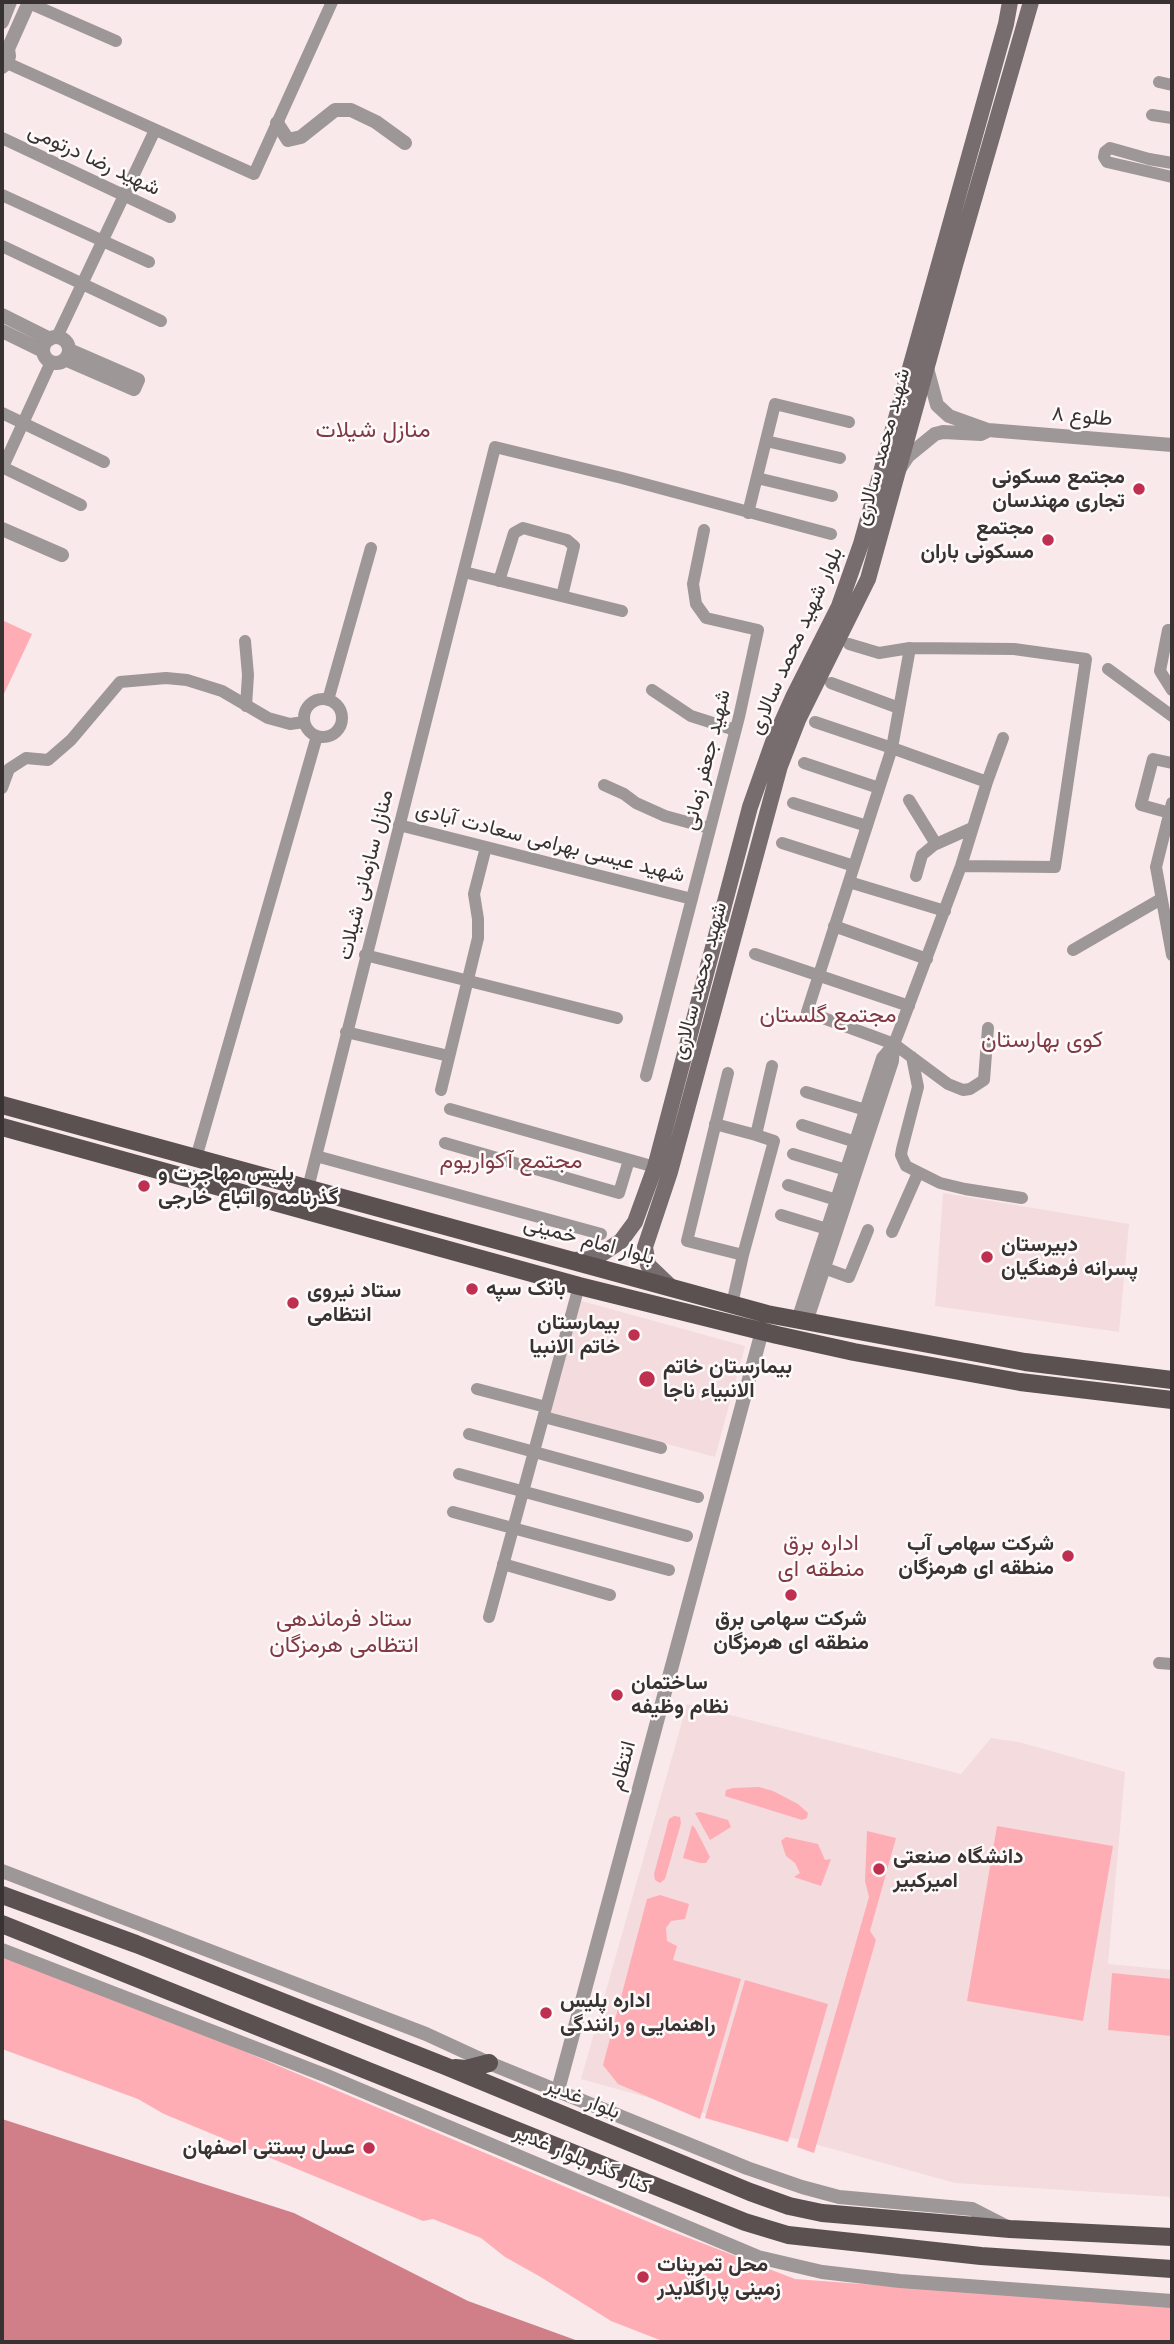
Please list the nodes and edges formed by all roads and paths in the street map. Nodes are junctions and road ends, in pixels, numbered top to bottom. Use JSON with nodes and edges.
{"nodes":[{"id":1,"x":10,"y":2,"type":"edge"},
{"id":2,"x":332,"y":2,"type":"edge"},
{"id":3,"x":1010,"y":2,"type":"edge"},
{"id":4,"x":1031,"y":2,"type":"edge"},
{"id":5,"x":29,"y":3,"type":"edge"},
{"id":6,"x":2,"y":22,"type":"edge"},
{"id":7,"x":116,"y":41,"type":"dead end"},
{"id":8,"x":4,"y":56,"type":"edge"},
{"id":9,"x":1152,"y":115,"type":"dead end"},
{"id":10,"x":1172,"y":118,"type":"edge"},
{"id":11,"x":277,"y":124,"type":"junction"},
{"id":12,"x":155,"y":130,"type":"junction"},
{"id":13,"x":2,"y":138,"type":"edge"},
{"id":14,"x":405,"y":143,"type":"dead end"},
{"id":15,"x":1172,"y":163,"type":"edge"},
{"id":16,"x":1172,"y":177,"type":"edge"},
{"id":17,"x":2,"y":195,"type":"edge"},
{"id":18,"x":123,"y":196,"type":"junction"},
{"id":19,"x":170,"y":217,"type":"dead end"},
{"id":20,"x":103,"y":240,"type":"junction"},
{"id":21,"x":2,"y":246,"type":"edge"},
{"id":22,"x":149,"y":262,"type":"dead end"},
{"id":23,"x":82,"y":285,"type":"junction"},
{"id":24,"x":2,"y":315,"type":"edge"},
{"id":25,"x":161,"y":321,"type":"dead end"},
{"id":26,"x":2,"y":331,"type":"edge"},
{"id":27,"x":56,"y":350,"type":"junction"},
{"id":28,"x":926,"y":366,"type":"junction"},
{"id":29,"x":2,"y":413,"type":"edge"},
{"id":30,"x":849,"y":422,"type":"dead end"},
{"id":31,"x":23,"y":424,"type":"junction"},
{"id":32,"x":988,"y":430,"type":"junction"},
{"id":33,"x":766,"y":441,"type":"junction"},
{"id":34,"x":1172,"y":445,"type":"edge"},
{"id":35,"x":840,"y":458,"type":"dead end"},
{"id":36,"x":104,"y":462,"type":"dead end"},
{"id":37,"x":2,"y":468,"type":"edge"},
{"id":38,"x":899,"y":470,"type":"junction"},
{"id":39,"x":757,"y":478,"type":"junction"},
{"id":40,"x":832,"y":496,"type":"dead end"},
{"id":41,"x":81,"y":505,"type":"dead end"},
{"id":42,"x":748,"y":513,"type":"junction"},
{"id":43,"x":2,"y":529,"type":"edge"},
{"id":44,"x":704,"y":530,"type":"dead end"},
{"id":45,"x":831,"y":534,"type":"dead end"},
{"id":46,"x":371,"y":548,"type":"dead end"},
{"id":47,"x":62,"y":555,"type":"dead end"},
{"id":48,"x":464,"y":572,"type":"junction"},
{"id":49,"x":499,"y":581,"type":"junction"},
{"id":50,"x":562,"y":596,"type":"junction"},
{"id":51,"x":622,"y":611,"type":"dead end"},
{"id":52,"x":1168,"y":630,"type":"dead end"},
{"id":53,"x":245,"y":642,"type":"dead end"},
{"id":54,"x":849,"y":644,"type":"dead end"},
{"id":55,"x":910,"y":648,"type":"junction"},
{"id":56,"x":1108,"y":669,"type":"dead end"},
{"id":57,"x":831,"y":683,"type":"dead end"},
{"id":58,"x":1172,"y":690,"type":"edge"},
{"id":59,"x":652,"y":691,"type":"dead end"},
{"id":60,"x":328,"y":700,"type":"junction"},
{"id":61,"x":246,"y":706,"type":"junction"},
{"id":62,"x":899,"y":708,"type":"junction"},
{"id":63,"x":1172,"y":716,"type":"edge"},
{"id":64,"x":304,"y":722,"type":"junction"},
{"id":65,"x":815,"y":722,"type":"dead end"},
{"id":66,"x":735,"y":730,"type":"junction"},
{"id":67,"x":317,"y":736,"type":"junction"},
{"id":68,"x":1003,"y":738,"type":"dead end"},
{"id":69,"x":892,"y":748,"type":"junction"},
{"id":70,"x":804,"y":763,"type":"dead end"},
{"id":71,"x":1172,"y":763,"type":"edge"},
{"id":72,"x":987,"y":782,"type":"junction"},
{"id":73,"x":604,"y":785,"type":"dead end"},
{"id":74,"x":2,"y":788,"type":"edge"},
{"id":75,"x":879,"y":788,"type":"junction"},
{"id":76,"x":909,"y":800,"type":"dead end"},
{"id":77,"x":793,"y":803,"type":"dead end"},
{"id":78,"x":1171,"y":808,"type":"edge"},
{"id":79,"x":398,"y":825,"type":"junction"},
{"id":80,"x":867,"y":825,"type":"junction"},
{"id":81,"x":709,"y":828,"type":"junction"},
{"id":82,"x":972,"y":828,"type":"junction"},
{"id":83,"x":782,"y":843,"type":"dead end"},
{"id":84,"x":936,"y":844,"type":"junction"},
{"id":85,"x":486,"y":847,"type":"junction"},
{"id":86,"x":854,"y":866,"type":"junction"},
{"id":87,"x":961,"y":866,"type":"junction"},
{"id":88,"x":916,"y":876,"type":"dead end"},
{"id":89,"x":849,"y":882,"type":"junction"},
{"id":90,"x":692,"y":899,"type":"junction"},
{"id":91,"x":1161,"y":899,"type":"junction"},
{"id":92,"x":944,"y":911,"type":"junction"},
{"id":93,"x":834,"y":926,"type":"junction"},
{"id":94,"x":1170,"y":929,"type":"edge"},
{"id":95,"x":1073,"y":950,"type":"dead end"},
{"id":96,"x":755,"y":954,"type":"dead end"},
{"id":97,"x":365,"y":955,"type":"junction"},
{"id":98,"x":1172,"y":956,"type":"edge"},
{"id":99,"x":927,"y":958,"type":"junction"},
{"id":100,"x":819,"y":974,"type":"junction"},
{"id":101,"x":468,"y":980,"type":"junction"},
{"id":102,"x":909,"y":1006,"type":"junction"},
{"id":103,"x":617,"y":1018,"type":"dead end"},
{"id":104,"x":988,"y":1028,"type":"dead end"},
{"id":105,"x":346,"y":1032,"type":"junction"},
{"id":106,"x":894,"y":1044,"type":"junction"},
{"id":107,"x":449,"y":1056,"type":"junction"},
{"id":108,"x":912,"y":1057,"type":"junction"},
{"id":109,"x":772,"y":1066,"type":"dead end"},
{"id":110,"x":728,"y":1073,"type":"dead end"},
{"id":111,"x":646,"y":1076,"type":"dead end"},
{"id":112,"x":441,"y":1090,"type":"dead end"},
{"id":113,"x":806,"y":1093,"type":"dead end"},
{"id":114,"x":2,"y":1105,"type":"edge"},
{"id":115,"x":450,"y":1109,"type":"dead end"},
{"id":116,"x":871,"y":1111,"type":"junction"},
{"id":117,"x":715,"y":1124,"type":"junction"},
{"id":118,"x":802,"y":1125,"type":"dead end"},
{"id":119,"x":2,"y":1128,"type":"edge"},
{"id":120,"x":757,"y":1135,"type":"junction"},
{"id":121,"x":445,"y":1143,"type":"dead end"},
{"id":122,"x":861,"y":1144,"type":"junction"},
{"id":123,"x":793,"y":1154,"type":"dead end"},
{"id":124,"x":316,"y":1156,"type":"junction"},
{"id":125,"x":195,"y":1158,"type":"junction"},
{"id":126,"x":629,"y":1160,"type":"junction"},
{"id":127,"x":662,"y":1170,"type":"junction"},
{"id":128,"x":851,"y":1171,"type":"junction"},
{"id":129,"x":918,"y":1173,"type":"junction"},
{"id":130,"x":788,"y":1185,"type":"dead end"},
{"id":131,"x":308,"y":1188,"type":"junction"},
{"id":132,"x":1022,"y":1198,"type":"dead end"},
{"id":133,"x":842,"y":1202,"type":"junction"},
{"id":134,"x":781,"y":1215,"type":"dead end"},
{"id":135,"x":827,"y":1229,"type":"junction"},
{"id":136,"x":868,"y":1230,"type":"dead end"},
{"id":137,"x":892,"y":1232,"type":"dead end"},
{"id":138,"x":601,"y":1234,"type":"dead end"},
{"id":139,"x":743,"y":1255,"type":"junction"},
{"id":140,"x":572,"y":1260,"type":"junction"},
{"id":141,"x":821,"y":1267,"type":"junction"},
{"id":142,"x":579,"y":1286,"type":"junction"},
{"id":143,"x":671,"y":1287,"type":"junction"},
{"id":144,"x":732,"y":1304,"type":"junction"},
{"id":145,"x":802,"y":1321,"type":"junction"},
{"id":146,"x":762,"y":1331,"type":"junction"},
{"id":147,"x":1172,"y":1380,"type":"edge"},
{"id":148,"x":477,"y":1389,"type":"dead end"},
{"id":149,"x":1172,"y":1400,"type":"edge"},
{"id":150,"x":545,"y":1412,"type":"junction"},
{"id":151,"x":469,"y":1434,"type":"dead end"},
{"id":152,"x":662,"y":1448,"type":"dead end"},
{"id":153,"x":534,"y":1453,"type":"junction"},
{"id":154,"x":460,"y":1474,"type":"dead end"},
{"id":155,"x":523,"y":1491,"type":"junction"},
{"id":156,"x":698,"y":1497,"type":"dead end"},
{"id":157,"x":453,"y":1512,"type":"dead end"},
{"id":158,"x":513,"y":1529,"type":"junction"},
{"id":159,"x":687,"y":1536,"type":"dead end"},
{"id":160,"x":503,"y":1564,"type":"junction"},
{"id":161,"x":669,"y":1570,"type":"dead end"},
{"id":162,"x":610,"y":1595,"type":"dead end"},
{"id":163,"x":489,"y":1617,"type":"dead end"},
{"id":164,"x":2,"y":1871,"type":"edge"},
{"id":165,"x":2,"y":1895,"type":"edge"},
{"id":166,"x":2,"y":1924,"type":"edge"},
{"id":167,"x":2,"y":1950,"type":"edge"},
{"id":168,"x":489,"y":2063,"type":"junction"},
{"id":169,"x":445,"y":2066,"type":"junction"},
{"id":170,"x":558,"y":2090,"type":"junction"},
{"id":171,"x":1010,"y":2229,"type":"junction"},
{"id":172,"x":1172,"y":2237,"type":"edge"},
{"id":173,"x":1172,"y":2269,"type":"edge"},
{"id":174,"x":1172,"y":2301,"type":"edge"}],
"edges":[{"from":1,"to":6,"type":"street"},
{"from":2,"to":11,"type":"street"},
{"from":3,"to":127,"type":"main road","name":"بلوار شهید محمد سالاری"},
{"from":4,"to":28,"type":"main road","name":"شهید محمد سالاری"},
{"from":5,"to":7,"type":"street"},
{"from":5,"to":8,"type":"street"},
{"from":8,"to":12,"type":"street"},
{"from":9,"to":10,"type":"street"},
{"from":11,"to":12,"type":"street"},
{"from":11,"to":14,"type":"street"},
{"from":12,"to":18,"type":"street"},
{"from":13,"to":18,"type":"street","name":"شهید رضا درتومی"},
{"from":15,"to":16,"type":"street"},
{"from":17,"to":20,"type":"street"},
{"from":18,"to":19,"type":"street","name":"شهید رضا درتومی"},
{"from":18,"to":20,"type":"street"},
{"from":20,"to":22,"type":"street"},
{"from":20,"to":23,"type":"street"},
{"from":21,"to":23,"type":"street"},
{"from":23,"to":25,"type":"street"},
{"from":23,"to":27,"type":"street"},
{"from":24,"to":27,"type":"street"},
{"from":26,"to":27,"type":"street"},
{"from":27,"to":31,"type":"street"},
{"from":28,"to":32,"type":"street","name":"طلوع ۸"},
{"from":28,"to":38,"type":"main road","name":"شهید محمد سالاری"},
{"from":29,"to":31,"type":"street"},
{"from":30,"to":33,"type":"street"},
{"from":31,"to":36,"type":"street"},
{"from":31,"to":37,"type":"street"},
{"from":32,"to":34,"type":"street","name":"طلوع ۸"},
{"from":32,"to":38,"type":"street","name":"طلوع ۸"},
{"from":33,"to":35,"type":"street"},
{"from":33,"to":39,"type":"street"},
{"from":37,"to":41,"type":"street"},
{"from":38,"to":127,"type":"main road","name":"شهید محمد سالاری"},
{"from":39,"to":40,"type":"street"},
{"from":39,"to":42,"type":"street"},
{"from":42,"to":45,"type":"street"},
{"from":42,"to":48,"type":"street","name":"منازل سازمانی شیلات"},
{"from":43,"to":47,"type":"street"},
{"from":44,"to":66,"type":"street","name":"شهید جعفر زمانی"},
{"from":46,"to":60,"type":"street"},
{"from":48,"to":49,"type":"street"},
{"from":48,"to":79,"type":"street","name":"منازل سازمانی شیلات"},
{"from":49,"to":50,"type":"street"},
{"from":49,"to":50,"type":"street"},
{"from":50,"to":51,"type":"street"},
{"from":52,"to":58,"type":"street"},
{"from":53,"to":61,"type":"street"},
{"from":54,"to":55,"type":"street"},
{"from":55,"to":62,"type":"street"},
{"from":55,"to":87,"type":"street"},
{"from":56,"to":63,"type":"street"},
{"from":57,"to":62,"type":"street"},
{"from":59,"to":66,"type":"street"},
{"from":60,"to":64,"type":"street"},
{"from":60,"to":67,"type":"street"},
{"from":61,"to":64,"type":"street"},
{"from":61,"to":74,"type":"street"},
{"from":62,"to":69,"type":"street"},
{"from":64,"to":67,"type":"street"},
{"from":65,"to":69,"type":"street"},
{"from":66,"to":81,"type":"street","name":"شهید جعفر زمانی"},
{"from":67,"to":125,"type":"street"},
{"from":68,"to":72,"type":"street"},
{"from":69,"to":72,"type":"street"},
{"from":69,"to":75,"type":"street"},
{"from":70,"to":75,"type":"street"},
{"from":71,"to":78,"type":"street"},
{"from":72,"to":82,"type":"street"},
{"from":73,"to":81,"type":"street"},
{"from":75,"to":80,"type":"street"},
{"from":76,"to":84,"type":"street"},
{"from":77,"to":80,"type":"street"},
{"from":78,"to":91,"type":"street"},
{"from":79,"to":85,"type":"street","name":"شهید عیسی بهرامی سعادت آبادی"},
{"from":79,"to":97,"type":"street","name":"منازل سازمانی شیلات"},
{"from":80,"to":86,"type":"street"},
{"from":81,"to":90,"type":"street","name":"شهید جعفر زمانی"},
{"from":82,"to":84,"type":"street"},
{"from":82,"to":87,"type":"street"},
{"from":83,"to":86,"type":"street"},
{"from":84,"to":88,"type":"street"},
{"from":85,"to":90,"type":"street","name":"شهید عیسی بهرامی سعادت آبادی"},
{"from":85,"to":101,"type":"street"},
{"from":86,"to":89,"type":"street"},
{"from":87,"to":92,"type":"street"},
{"from":89,"to":92,"type":"street"},
{"from":89,"to":93,"type":"street"},
{"from":90,"to":111,"type":"street","name":"شهید جعفر زمانی"},
{"from":91,"to":94,"type":"street"},
{"from":91,"to":95,"type":"street"},
{"from":92,"to":99,"type":"street"},
{"from":93,"to":99,"type":"street"},
{"from":93,"to":100,"type":"street"},
{"from":94,"to":98,"type":"street"},
{"from":96,"to":100,"type":"street"},
{"from":97,"to":101,"type":"street"},
{"from":97,"to":105,"type":"street","name":"منازل سازمانی شیلات"},
{"from":99,"to":102,"type":"street"},
{"from":100,"to":102,"type":"street"},
{"from":100,"to":106,"type":"street"},
{"from":101,"to":103,"type":"street"},
{"from":101,"to":107,"type":"street"},
{"from":102,"to":106,"type":"street"},
{"from":104,"to":108,"type":"street"},
{"from":105,"to":107,"type":"street"},
{"from":105,"to":124,"type":"street","name":"منازل سازمانی شیلات"},
{"from":106,"to":108,"type":"street"},
{"from":106,"to":116,"type":"street"},
{"from":107,"to":112,"type":"street"},
{"from":108,"to":129,"type":"street"},
{"from":109,"to":120,"type":"street"},
{"from":110,"to":117,"type":"street"},
{"from":113,"to":116,"type":"street"},
{"from":114,"to":125,"type":"main road","name":"بلوار امام خمینی"},
{"from":115,"to":126,"type":"street"},
{"from":116,"to":122,"type":"street"},
{"from":117,"to":120,"type":"street"},
{"from":117,"to":139,"type":"street"},
{"from":118,"to":122,"type":"street"},
{"from":119,"to":142,"type":"main road"},
{"from":120,"to":139,"type":"street"},
{"from":121,"to":126,"type":"street"},
{"from":122,"to":128,"type":"street"},
{"from":123,"to":128,"type":"street"},
{"from":124,"to":131,"type":"street","name":"منازل سازمانی شیلات"},
{"from":124,"to":138,"type":"street"},
{"from":125,"to":131,"type":"main road","name":"بلوار امام خمینی"},
{"from":126,"to":127,"type":"street"},
{"from":127,"to":140,"type":"main road","name":"بلوار شهید محمد سالاری"},
{"from":127,"to":143,"type":"main road","name":"شهید محمد سالاری"},
{"from":128,"to":133,"type":"street"},
{"from":129,"to":132,"type":"street"},
{"from":129,"to":137,"type":"street"},
{"from":130,"to":133,"type":"street"},
{"from":131,"to":140,"type":"main road","name":"بلوار امام خمینی"},
{"from":133,"to":135,"type":"street"},
{"from":133,"to":141,"type":"street"},
{"from":134,"to":135,"type":"street"},
{"from":135,"to":141,"type":"street"},
{"from":136,"to":141,"type":"street"},
{"from":139,"to":144,"type":"street"},
{"from":140,"to":143,"type":"main road","name":"بلوار امام خمینی"},
{"from":141,"to":145,"type":"street"},
{"from":142,"to":146,"type":"main road"},
{"from":142,"to":150,"type":"street"},
{"from":143,"to":144,"type":"main road","name":"بلوار امام خمینی"},
{"from":144,"to":145,"type":"main road","name":"بلوار امام خمینی"},
{"from":145,"to":147,"type":"main road","name":"بلوار امام خمینی"},
{"from":146,"to":149,"type":"main road"},
{"from":146,"to":170,"type":"street","name":"انتظام"},
{"from":148,"to":150,"type":"street"},
{"from":150,"to":152,"type":"street"},
{"from":150,"to":153,"type":"street"},
{"from":151,"to":153,"type":"street"},
{"from":153,"to":155,"type":"street"},
{"from":153,"to":156,"type":"street"},
{"from":154,"to":155,"type":"street"},
{"from":155,"to":158,"type":"street"},
{"from":155,"to":159,"type":"street"},
{"from":157,"to":158,"type":"street"},
{"from":158,"to":160,"type":"street"},
{"from":158,"to":161,"type":"street"},
{"from":160,"to":162,"type":"street"},
{"from":160,"to":163,"type":"street"},
{"from":164,"to":168,"type":"street"},
{"from":165,"to":169,"type":"main road","name":"بلوار غدیر"},
{"from":166,"to":173,"type":"main road"},
{"from":167,"to":174,"type":"street","name":"کنار گذر بلوار غدیر"},
{"from":168,"to":169,"type":"main road"},
{"from":168,"to":170,"type":"street"},
{"from":169,"to":171,"type":"main road","name":"بلوار غدیر"},
{"from":170,"to":171,"type":"street"},
{"from":171,"to":172,"type":"main road","name":"بلوار غدیر"}]}
